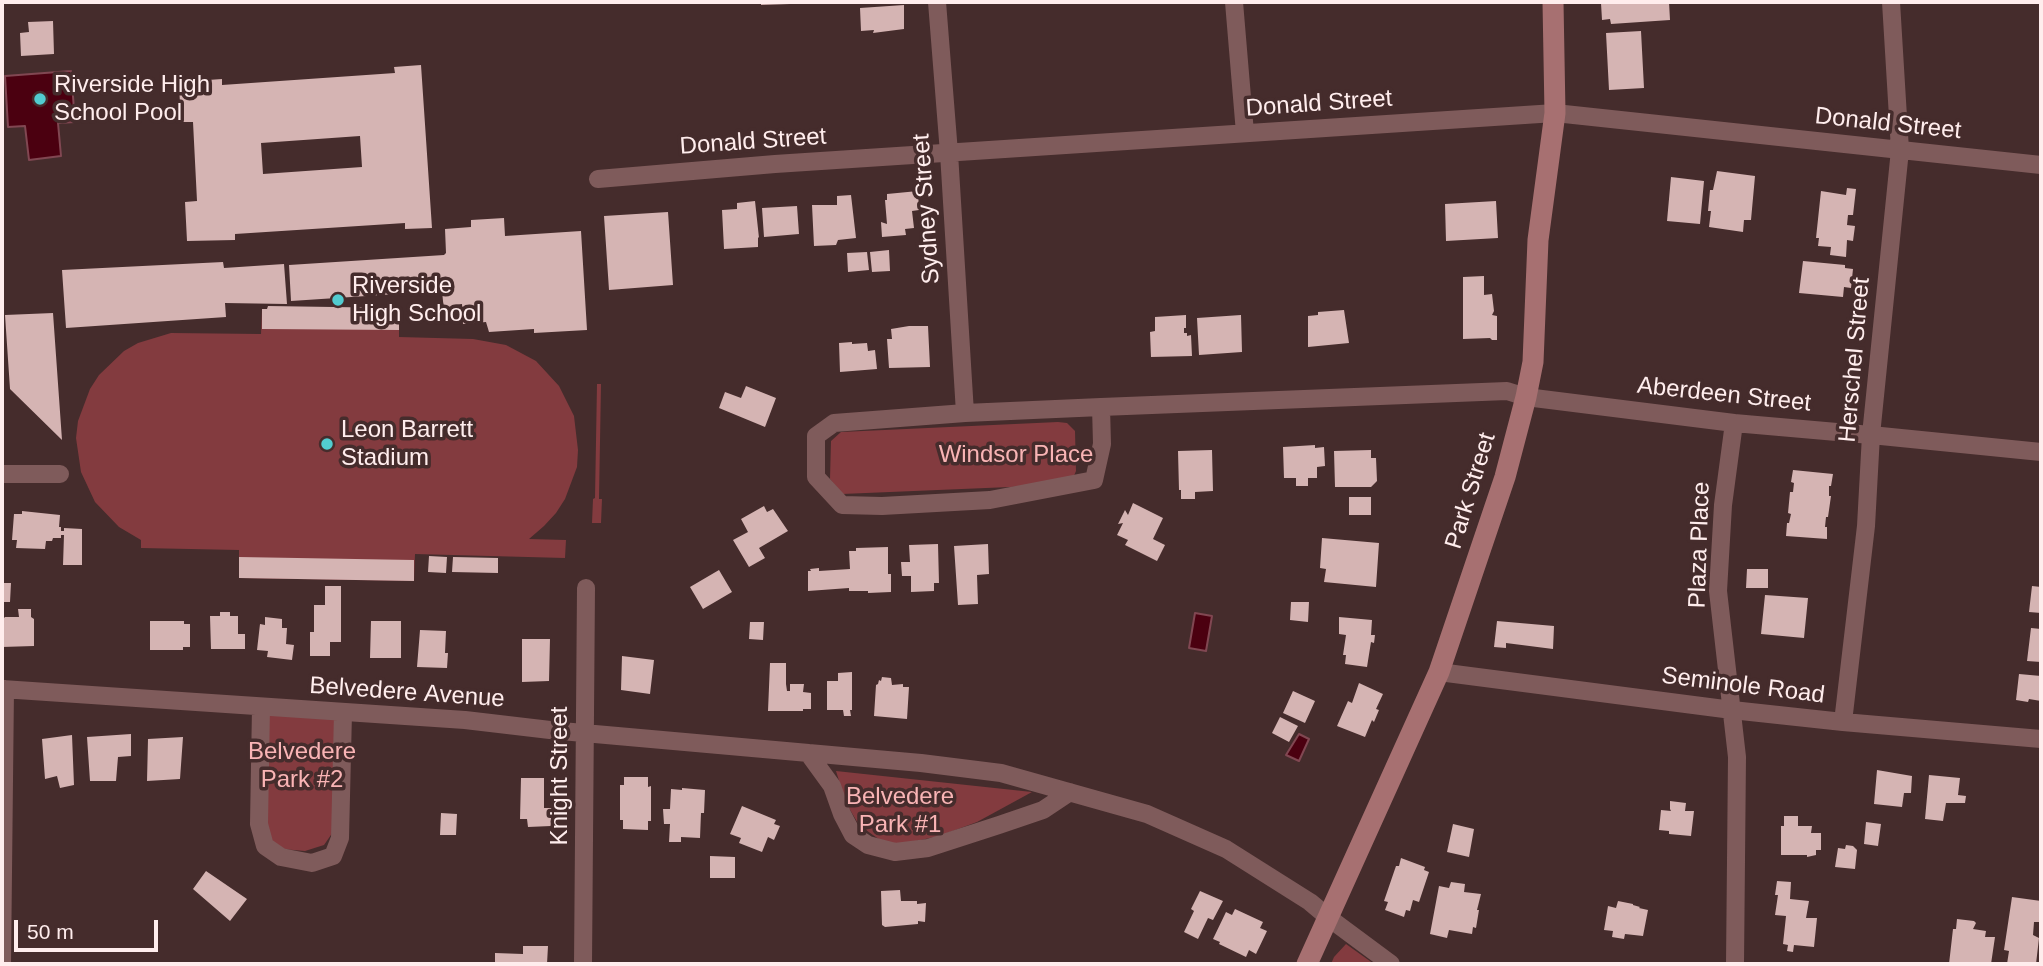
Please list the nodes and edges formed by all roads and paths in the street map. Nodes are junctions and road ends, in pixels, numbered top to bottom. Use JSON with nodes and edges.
{"nodes":[{"id":1,"x":937,"y":2,"type":"edge"},
{"id":2,"x":1234,"y":2,"type":"edge"},
{"id":3,"x":1553,"y":2,"type":"edge"},
{"id":4,"x":1891,"y":2,"type":"edge"},
{"id":5,"x":1555,"y":113,"type":"junction"},
{"id":6,"x":1245,"y":133,"type":"junction"},
{"id":7,"x":1900,"y":150,"type":"junction"},
{"id":8,"x":949,"y":153,"type":"junction"},
{"id":9,"x":2041,"y":165,"type":"edge"},
{"id":10,"x":598,"y":179,"type":"dead end"},
{"id":11,"x":1526,"y":397,"type":"junction"},
{"id":12,"x":1101,"y":407,"type":"junction"},
{"id":13,"x":965,"y":413,"type":"junction"},
{"id":14,"x":1734,"y":423,"type":"junction"},
{"id":15,"x":1871,"y":435,"type":"junction"},
{"id":16,"x":2041,"y":452,"type":"edge"},
{"id":17,"x":2,"y":474,"type":"edge"},
{"id":18,"x":60,"y":474,"type":"dead end"},
{"id":19,"x":586,"y":588,"type":"dead end"},
{"id":20,"x":1439,"y":672,"type":"junction"},
{"id":21,"x":3,"y":689,"type":"edge"},
{"id":22,"x":261,"y":707,"type":"junction"},
{"id":23,"x":1732,"y":710,"type":"junction"},
{"id":24,"x":343,"y":713,"type":"junction"},
{"id":25,"x":1843,"y":722,"type":"junction"},
{"id":26,"x":584,"y":733,"type":"junction"},
{"id":27,"x":2041,"y":739,"type":"edge"},
{"id":28,"x":808,"y":753,"type":"junction"},
{"id":29,"x":1070,"y":792,"type":"junction"},
{"id":30,"x":2,"y":902,"type":"edge"},
{"id":31,"x":1329,"y":918,"type":"junction"},
{"id":32,"x":2,"y":964,"type":"edge"},
{"id":33,"x":583,"y":964,"type":"edge"},
{"id":34,"x":1307,"y":964,"type":"edge"},
{"id":35,"x":1391,"y":964,"type":"edge"},
{"id":36,"x":1735,"y":964,"type":"edge"}],
"edges":[{"from":1,"to":8,"type":"street","name":"Sydney Street"},
{"from":2,"to":6,"type":"street"},
{"from":3,"to":5,"type":"street","name":"Park Street"},
{"from":4,"to":7,"type":"street","name":"Herschel Street"},
{"from":5,"to":6,"type":"street","name":"Donald Street"},
{"from":5,"to":7,"type":"street","name":"Donald Street"},
{"from":5,"to":11,"type":"street","name":"Park Street"},
{"from":6,"to":8,"type":"street","name":"Donald Street"},
{"from":7,"to":9,"type":"street","name":"Donald Street"},
{"from":7,"to":15,"type":"street","name":"Herschel Street"},
{"from":8,"to":10,"type":"street","name":"Donald Street"},
{"from":8,"to":13,"type":"street","name":"Sydney Street"},
{"from":11,"to":12,"type":"street"},
{"from":11,"to":14,"type":"street","name":"Aberdeen Street"},
{"from":11,"to":20,"type":"street","name":"Park Street"},
{"from":12,"to":13,"type":"street"},
{"from":12,"to":13,"type":"street"},
{"from":14,"to":15,"type":"street","name":"Aberdeen Street"},
{"from":14,"to":23,"type":"street","name":"Plaza Place"},
{"from":15,"to":16,"type":"street","name":"Aberdeen Street"},
{"from":15,"to":25,"type":"street","name":"Herschel Street"},
{"from":17,"to":18,"type":"street"},
{"from":19,"to":26,"type":"street","name":"Knight Street"},
{"from":20,"to":23,"type":"street","name":"Seminole Road"},
{"from":20,"to":31,"type":"street","name":"Park Street"},
{"from":21,"to":22,"type":"street","name":"Belvedere Avenue"},
{"from":21,"to":30,"type":"street"},
{"from":22,"to":24,"type":"street","name":"Belvedere Avenue"},
{"from":22,"to":24,"type":"street"},
{"from":23,"to":25,"type":"street","name":"Seminole Road"},
{"from":23,"to":36,"type":"street"},
{"from":24,"to":26,"type":"street","name":"Belvedere Avenue"},
{"from":25,"to":27,"type":"street","name":"Seminole Road"},
{"from":26,"to":28,"type":"street","name":"Belvedere Avenue"},
{"from":26,"to":33,"type":"street","name":"Knight Street"},
{"from":28,"to":29,"type":"street","name":"Belvedere Avenue"},
{"from":28,"to":29,"type":"street"},
{"from":29,"to":31,"type":"street","name":"Belvedere Avenue"},
{"from":30,"to":32,"type":"street"},
{"from":31,"to":34,"type":"street","name":"Park Street"},
{"from":31,"to":35,"type":"street","name":"Belvedere Avenue"}]}
